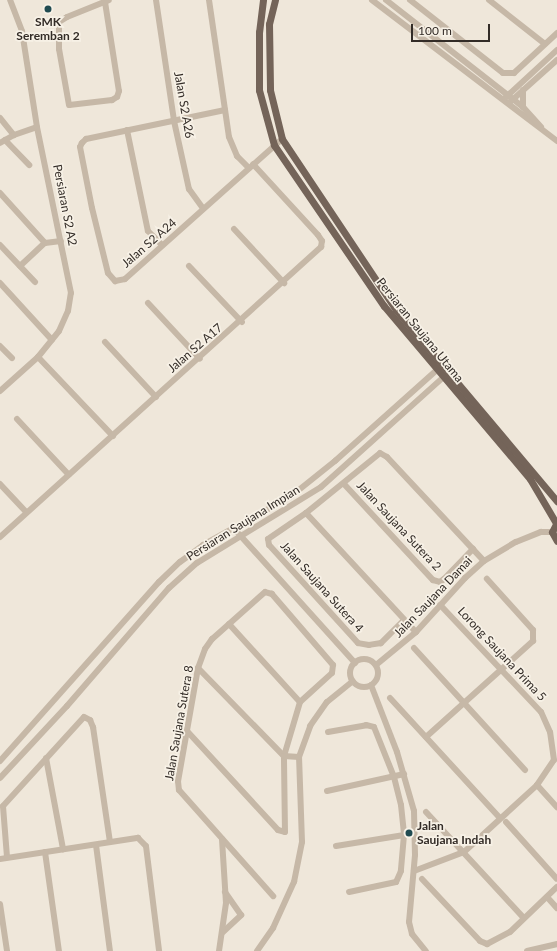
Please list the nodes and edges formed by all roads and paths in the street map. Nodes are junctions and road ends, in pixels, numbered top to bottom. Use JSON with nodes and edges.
{"nodes":[{"id":1,"x":10,"y":0,"type":"edge"},
{"id":2,"x":156,"y":0,"type":"edge"},
{"id":3,"x":209,"y":0,"type":"edge"},
{"id":4,"x":263,"y":0,"type":"edge"},
{"id":5,"x":275,"y":0,"type":"edge"},
{"id":6,"x":372,"y":0,"type":"edge"},
{"id":7,"x":386,"y":0,"type":"edge"},
{"id":8,"x":410,"y":0,"type":"edge"},
{"id":9,"x":489,"y":0,"type":"edge"},
{"id":10,"x":107,"y":1,"type":"edge"},
{"id":11,"x":557,"y":33,"type":"edge"},
{"id":12,"x":545,"y":44,"type":"junction"},
{"id":13,"x":557,"y":50,"type":"edge"},
{"id":14,"x":557,"y":60,"type":"edge"},
{"id":15,"x":524,"y":90,"type":"junction"},
{"id":16,"x":510,"y":97,"type":"junction"},
{"id":17,"x":504,"y":102,"type":"junction"},
{"id":18,"x":523,"y":107,"type":"junction"},
{"id":19,"x":225,"y":110,"type":"junction"},
{"id":20,"x":0,"y":118,"type":"edge"},
{"id":21,"x":174,"y":120,"type":"junction"},
{"id":22,"x":38,"y":127,"type":"junction"},
{"id":23,"x":128,"y":130,"type":"junction"},
{"id":24,"x":546,"y":132,"type":"junction"},
{"id":25,"x":14,"y":134,"type":"junction"},
{"id":26,"x":282,"y":138,"type":"junction"},
{"id":27,"x":2,"y":141,"type":"edge"},
{"id":28,"x":557,"y":141,"type":"edge"},
{"id":29,"x":274,"y":145,"type":"junction"},
{"id":30,"x":29,"y":165,"type":"dead end"},
{"id":31,"x":251,"y":166,"type":"junction"},
{"id":32,"x":0,"y":193,"type":"edge"},
{"id":33,"x":204,"y":208,"type":"junction"},
{"id":34,"x":234,"y":229,"type":"dead end"},
{"id":35,"x":61,"y":241,"type":"junction"},
{"id":36,"x":45,"y":243,"type":"junction"},
{"id":37,"x":0,"y":245,"type":"edge"},
{"id":38,"x":162,"y":245,"type":"junction"},
{"id":39,"x":20,"y":266,"type":"junction"},
{"id":40,"x":189,"y":266,"type":"dead end"},
{"id":41,"x":35,"y":282,"type":"dead end"},
{"id":42,"x":0,"y":283,"type":"edge"},
{"id":43,"x":284,"y":283,"type":"junction"},
{"id":44,"x":148,"y":303,"type":"dead end"},
{"id":45,"x":242,"y":322,"type":"junction"},
{"id":46,"x":52,"y":340,"type":"junction"},
{"id":47,"x":105,"y":342,"type":"dead end"},
{"id":48,"x":0,"y":346,"type":"edge"},
{"id":49,"x":38,"y":357,"type":"junction"},
{"id":50,"x":12,"y":358,"type":"dead end"},
{"id":51,"x":200,"y":359,"type":"junction"},
{"id":52,"x":439,"y":368,"type":"junction"},
{"id":53,"x":445,"y":375,"type":"junction"},
{"id":54,"x":0,"y":391,"type":"edge"},
{"id":55,"x":156,"y":397,"type":"junction"},
{"id":56,"x":17,"y":419,"type":"dead end"},
{"id":57,"x":113,"y":436,"type":"junction"},
{"id":58,"x":69,"y":475,"type":"junction"},
{"id":59,"x":0,"y":484,"type":"edge"},
{"id":60,"x":344,"y":484,"type":"junction"},
{"id":61,"x":557,"y":501,"type":"edge"},
{"id":62,"x":26,"y":512,"type":"junction"},
{"id":63,"x":306,"y":513,"type":"junction"},
{"id":64,"x":557,"y":522,"type":"edge"},
{"id":65,"x":235,"y":528,"type":"junction"},
{"id":66,"x":552,"y":532,"type":"junction"},
{"id":67,"x":240,"y":535,"type":"junction"},
{"id":68,"x":0,"y":537,"type":"edge"},
{"id":69,"x":557,"y":541,"type":"edge"},
{"id":70,"x":473,"y":549,"type":"junction"},
{"id":71,"x":484,"y":561,"type":"junction"},
{"id":72,"x":487,"y":579,"type":"dead end"},
{"id":73,"x":440,"y":605,"type":"junction"},
{"id":74,"x":404,"y":620,"type":"junction"},
{"id":75,"x":229,"y":624,"type":"junction"},
{"id":76,"x":416,"y":632,"type":"junction"},
{"id":77,"x":414,"y":648,"type":"dead end"},
{"id":78,"x":355,"y":663,"type":"junction"},
{"id":79,"x":376,"y":665,"type":"junction"},
{"id":80,"x":198,"y":668,"type":"junction"},
{"id":81,"x":501,"y":670,"type":"junction"},
{"id":82,"x":353,"y":681,"type":"junction"},
{"id":83,"x":371,"y":685,"type":"junction"},
{"id":84,"x":390,"y":698,"type":"dead end"},
{"id":85,"x":300,"y":702,"type":"junction"},
{"id":86,"x":463,"y":704,"type":"junction"},
{"id":87,"x":187,"y":731,"type":"junction"},
{"id":88,"x":328,"y":732,"type":"dead end"},
{"id":89,"x":426,"y":737,"type":"junction"},
{"id":90,"x":284,"y":756,"type":"junction"},
{"id":91,"x":299,"y":757,"type":"junction"},
{"id":92,"x":46,"y":758,"type":"junction"},
{"id":93,"x":0,"y":761,"type":"edge"},
{"id":94,"x":525,"y":770,"type":"dead end"},
{"id":95,"x":404,"y":774,"type":"junction"},
{"id":96,"x":394,"y":777,"type":"junction"},
{"id":97,"x":0,"y":778,"type":"edge"},
{"id":98,"x":537,"y":785,"type":"junction"},
{"id":99,"x":327,"y":790,"type":"dead end"},
{"id":100,"x":557,"y":807,"type":"edge"},
{"id":101,"x":426,"y":812,"type":"dead end"},
{"id":102,"x":500,"y":818,"type":"junction"},
{"id":103,"x":506,"y":822,"type":"dead end"},
{"id":104,"x":404,"y":835,"type":"junction"},
{"id":105,"x":222,"y":839,"type":"junction"},
{"id":106,"x":110,"y":842,"type":"junction"},
{"id":107,"x":96,"y":844,"type":"junction"},
{"id":108,"x":336,"y":846,"type":"dead end"},
{"id":109,"x":63,"y":849,"type":"junction"},
{"id":110,"x":45,"y":852,"type":"junction"},
{"id":111,"x":464,"y":852,"type":"junction"},
{"id":112,"x":0,"y":858,"type":"edge"},
{"id":113,"x":7,"y":858,"type":"junction"},
{"id":114,"x":414,"y":871,"type":"junction"},
{"id":115,"x":422,"y":879,"type":"dead end"},
{"id":116,"x":557,"y":879,"type":"edge"},
{"id":117,"x":557,"y":886,"type":"edge"},
{"id":118,"x":225,"y":892,"type":"junction"},
{"id":119,"x":349,"y":892,"type":"dead end"},
{"id":120,"x":274,"y":896,"type":"dead end"},
{"id":121,"x":547,"y":897,"type":"junction"},
{"id":122,"x":0,"y":904,"type":"edge"},
{"id":123,"x":557,"y":908,"type":"edge"},
{"id":124,"x":523,"y":917,"type":"junction"},
{"id":125,"x":223,"y":932,"type":"junction"},
{"id":126,"x":557,"y":944,"type":"edge"},
{"id":127,"x":7,"y":951,"type":"edge"},
{"id":128,"x":60,"y":951,"type":"edge"},
{"id":129,"x":110,"y":951,"type":"edge"},
{"id":130,"x":159,"y":951,"type":"edge"},
{"id":131,"x":219,"y":951,"type":"edge"},
{"id":132,"x":257,"y":951,"type":"edge"},
{"id":133,"x":426,"y":951,"type":"edge"},
{"id":134,"x":527,"y":951,"type":"edge"}],
"edges":[{"from":1,"to":22,"type":"street","name":"Persiaran S2 A2"},
{"from":2,"to":21,"type":"street","name":"Jalan S2 A26"},
{"from":3,"to":19,"type":"street"},
{"from":4,"to":29,"type":"main road","name":"Persiaran Saujana Utama"},
{"from":5,"to":26,"type":"main road","name":"Persiaran Saujana Utama"},
{"from":6,"to":17,"type":"street"},
{"from":7,"to":16,"type":"street"},
{"from":8,"to":12,"type":"street"},
{"from":9,"to":12,"type":"street"},
{"from":10,"to":10,"type":"street"},
{"from":11,"to":12,"type":"street"},
{"from":13,"to":16,"type":"street"},
{"from":14,"to":15,"type":"street"},
{"from":15,"to":16,"type":"street"},
{"from":15,"to":18,"type":"street"},
{"from":16,"to":17,"type":"street"},
{"from":16,"to":18,"type":"street"},
{"from":17,"to":24,"type":"street"},
{"from":18,"to":24,"type":"street"},
{"from":19,"to":21,"type":"street"},
{"from":19,"to":31,"type":"street"},
{"from":20,"to":25,"type":"street"},
{"from":21,"to":23,"type":"street"},
{"from":21,"to":33,"type":"street","name":"Jalan S2 A26"},
{"from":22,"to":25,"type":"street"},
{"from":22,"to":35,"type":"street","name":"Persiaran S2 A2"},
{"from":23,"to":38,"type":"street"},
{"from":23,"to":38,"type":"street","name":"Jalan S2 A24"},
{"from":24,"to":28,"type":"street"},
{"from":25,"to":27,"type":"street"},
{"from":26,"to":29,"type":"street","name":"Jalan S2 A24"},
{"from":26,"to":52,"type":"main road","name":"Persiaran Saujana Utama"},
{"from":27,"to":30,"type":"street"},
{"from":29,"to":31,"type":"street","name":"Jalan S2 A24"},
{"from":29,"to":52,"type":"main road","name":"Persiaran Saujana Utama"},
{"from":31,"to":33,"type":"street","name":"Jalan S2 A24"},
{"from":31,"to":43,"type":"street","name":"Jalan S2 A17"},
{"from":32,"to":36,"type":"street"},
{"from":33,"to":38,"type":"street","name":"Jalan S2 A24"},
{"from":34,"to":43,"type":"street"},
{"from":35,"to":36,"type":"street"},
{"from":35,"to":46,"type":"street","name":"Persiaran S2 A2"},
{"from":36,"to":39,"type":"street"},
{"from":37,"to":39,"type":"street"},
{"from":39,"to":41,"type":"street"},
{"from":40,"to":45,"type":"street"},
{"from":42,"to":46,"type":"street"},
{"from":43,"to":45,"type":"street","name":"Jalan S2 A17"},
{"from":44,"to":51,"type":"street"},
{"from":45,"to":51,"type":"street","name":"Jalan S2 A17"},
{"from":46,"to":49,"type":"street","name":"Persiaran S2 A2"},
{"from":47,"to":55,"type":"street"},
{"from":48,"to":50,"type":"street"},
{"from":49,"to":54,"type":"street","name":"Persiaran S2 A2"},
{"from":49,"to":57,"type":"street"},
{"from":51,"to":55,"type":"street","name":"Jalan S2 A17"},
{"from":52,"to":53,"type":"main road","name":"Persiaran Saujana Utama"},
{"from":52,"to":65,"type":"street","name":"Persiaran Saujana Impian"},
{"from":53,"to":61,"type":"main road","name":"Persiaran Saujana Utama"},
{"from":53,"to":64,"type":"main road","name":"Persiaran Saujana Utama"},
{"from":53,"to":67,"type":"street","name":"Persiaran Saujana Impian"},
{"from":55,"to":57,"type":"street","name":"Jalan S2 A17"},
{"from":56,"to":58,"type":"street"},
{"from":57,"to":58,"type":"street","name":"Jalan S2 A17"},
{"from":58,"to":62,"type":"street","name":"Jalan S2 A17"},
{"from":59,"to":62,"type":"street"},
{"from":60,"to":63,"type":"street"},
{"from":60,"to":70,"type":"street"},
{"from":60,"to":70,"type":"street","name":"Jalan Saujana Sutera 2"},
{"from":62,"to":68,"type":"street","name":"Jalan S2 A17"},
{"from":63,"to":74,"type":"street"},
{"from":63,"to":74,"type":"street","name":"Jalan Saujana Sutera 4"},
{"from":64,"to":66,"type":"main road"},
{"from":65,"to":67,"type":"street"},
{"from":65,"to":93,"type":"street","name":"Persiaran Saujana Impian"},
{"from":66,"to":69,"type":"main road"},
{"from":66,"to":71,"type":"street","name":"Jalan Saujana Damai"},
{"from":67,"to":78,"type":"street"},
{"from":67,"to":97,"type":"street","name":"Persiaran Saujana Impian"},
{"from":70,"to":71,"type":"street"},
{"from":71,"to":73,"type":"street","name":"Jalan Saujana Damai"},
{"from":72,"to":81,"type":"street"},
{"from":73,"to":76,"type":"street","name":"Jalan Saujana Damai"},
{"from":73,"to":81,"type":"street","name":"Lorong Saujana Prima 5"},
{"from":74,"to":76,"type":"street"},
{"from":75,"to":80,"type":"street","name":"Jalan Saujana Sutera 8"},
{"from":75,"to":85,"type":"street"},
{"from":75,"to":85,"type":"street","name":"Jalan Saujana Sutera 8"},
{"from":76,"to":79,"type":"street","name":"Jalan Saujana Damai"},
{"from":77,"to":86,"type":"street"},
{"from":78,"to":79,"type":"street"},
{"from":78,"to":82,"type":"street"},
{"from":79,"to":83,"type":"street"},
{"from":80,"to":87,"type":"street","name":"Jalan Saujana Sutera 8"},
{"from":80,"to":90,"type":"street"},
{"from":81,"to":86,"type":"street"},
{"from":81,"to":98,"type":"street","name":"Lorong Saujana Prima 5"},
{"from":82,"to":83,"type":"street"},
{"from":82,"to":91,"type":"street"},
{"from":83,"to":95,"type":"street"},
{"from":84,"to":89,"type":"street"},
{"from":85,"to":90,"type":"street"},
{"from":86,"to":89,"type":"street"},
{"from":86,"to":94,"type":"street"},
{"from":87,"to":90,"type":"street"},
{"from":87,"to":105,"type":"street","name":"Jalan Saujana Sutera 8"},
{"from":88,"to":96,"type":"street"},
{"from":89,"to":102,"type":"street"},
{"from":90,"to":91,"type":"street"},
{"from":91,"to":132,"type":"street"},
{"from":92,"to":106,"type":"street"},
{"from":92,"to":109,"type":"street"},
{"from":92,"to":113,"type":"street"},
{"from":95,"to":96,"type":"street"},
{"from":95,"to":114,"type":"street"},
{"from":96,"to":99,"type":"street"},
{"from":96,"to":104,"type":"street"},
{"from":98,"to":100,"type":"street"},
{"from":98,"to":102,"type":"street","name":"Lorong Saujana Prima 5"},
{"from":101,"to":111,"type":"street"},
{"from":102,"to":111,"type":"street","name":"Lorong Saujana Prima 5"},
{"from":103,"to":116,"type":"street"},
{"from":104,"to":108,"type":"street"},
{"from":104,"to":119,"type":"street"},
{"from":105,"to":118,"type":"street"},
{"from":105,"to":120,"type":"street","name":"Jalan Saujana Sutera 8"},
{"from":106,"to":107,"type":"street"},
{"from":106,"to":130,"type":"street"},
{"from":107,"to":109,"type":"street"},
{"from":107,"to":129,"type":"street"},
{"from":109,"to":110,"type":"street"},
{"from":110,"to":113,"type":"street"},
{"from":110,"to":128,"type":"street"},
{"from":111,"to":114,"type":"street"},
{"from":111,"to":124,"type":"street"},
{"from":112,"to":113,"type":"street"},
{"from":114,"to":133,"type":"street"},
{"from":115,"to":124,"type":"street"},
{"from":117,"to":121,"type":"street"},
{"from":118,"to":125,"type":"street"},
{"from":118,"to":125,"type":"street"},
{"from":121,"to":123,"type":"street"},
{"from":121,"to":124,"type":"street"},
{"from":122,"to":127,"type":"street"},
{"from":125,"to":131,"type":"street"},
{"from":126,"to":134,"type":"street"}]}
